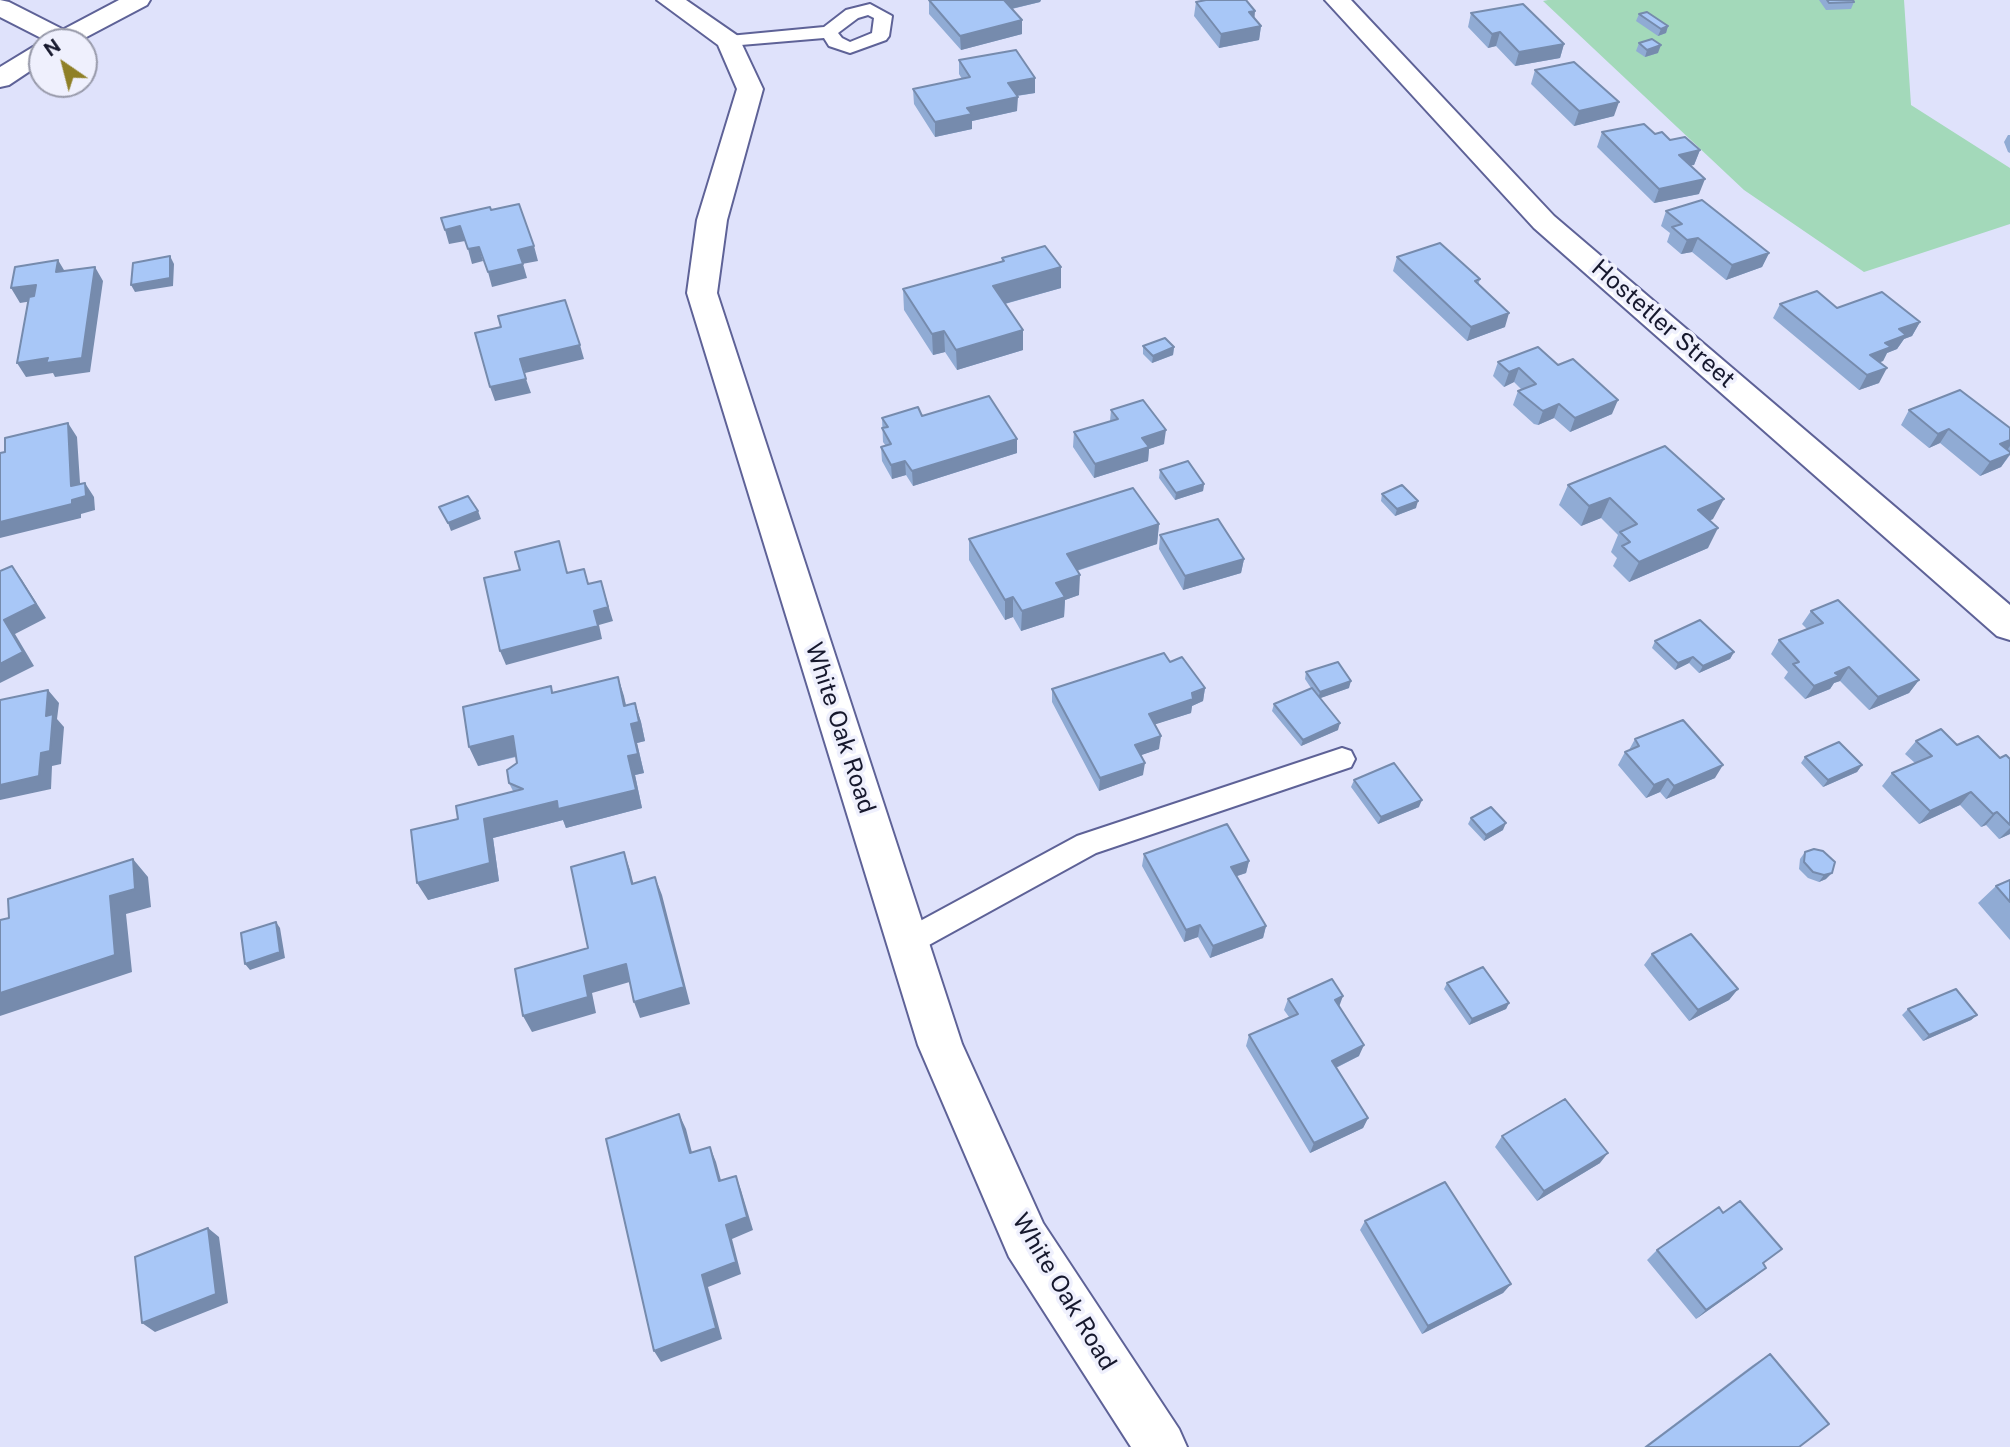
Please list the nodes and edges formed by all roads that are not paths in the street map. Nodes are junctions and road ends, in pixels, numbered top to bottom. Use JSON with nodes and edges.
{"nodes":[{"id":1,"x":138,"y":0,"type":"edge"},
{"id":2,"x":669,"y":0,"type":"edge"},
{"id":3,"x":1337,"y":0,"type":"edge"},
{"id":4,"x":0,"y":7,"type":"edge"},
{"id":5,"x":30,"y":28,"type":"edge"},
{"id":6,"x":86,"y":28,"type":"edge"},
{"id":7,"x":829,"y":32,"type":"dead end"},
{"id":8,"x":729,"y":41,"type":"junction"},
{"id":9,"x":28,"y":61,"type":"edge"},
{"id":10,"x":0,"y":79,"type":"edge"},
{"id":11,"x":2010,"y":626,"type":"edge"},
{"id":12,"x":1342,"y":759,"type":"dead end"},
{"id":13,"x":908,"y":943,"type":"junction"},
{"id":14,"x":1161,"y":1447,"type":"edge"}],
"edges":[{"from":1,"to":6,"type":"street"},
{"from":2,"to":8,"type":"street"},
{"from":3,"to":11,"type":"street","name":"Hostetler Street"},
{"from":4,"to":5,"type":"street"},
{"from":7,"to":8,"type":"lane"},
{"from":8,"to":13,"type":"street","name":"White Oak Road"},
{"from":9,"to":10,"type":"street"},
{"from":12,"to":13,"type":"lane"},
{"from":13,"to":14,"type":"street","name":"White Oak Road"}]}
